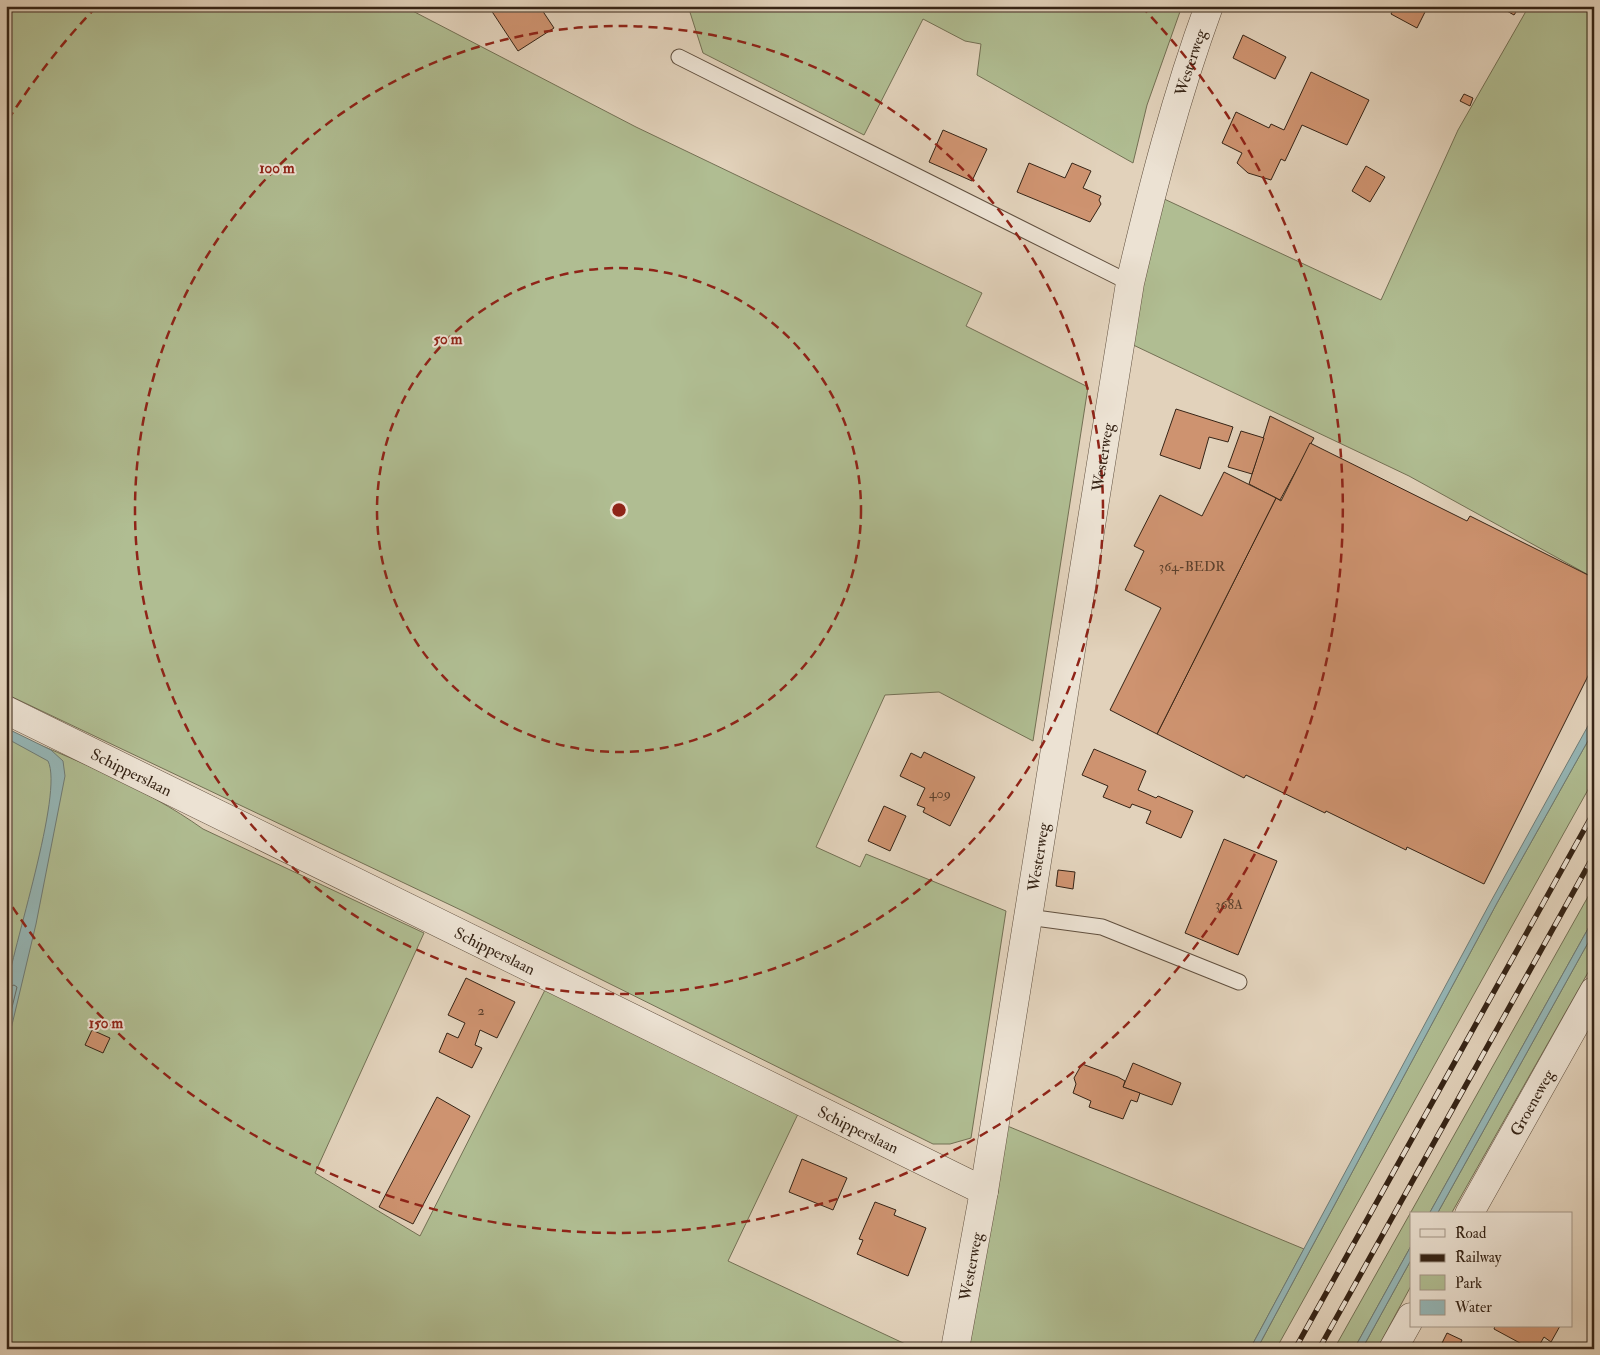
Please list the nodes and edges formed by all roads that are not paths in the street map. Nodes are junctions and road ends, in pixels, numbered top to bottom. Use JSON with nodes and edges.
{"nodes":[{"id":1,"x":1209,"y":6,"type":"edge"},
{"id":2,"x":679,"y":57,"type":"dead end"},
{"id":3,"x":1130,"y":283,"type":"junction"},
{"id":4,"x":6,"y":710,"type":"edge"},
{"id":5,"x":1028,"y":917,"type":"junction"},
{"id":6,"x":1240,"y":982,"type":"dead end"},
{"id":7,"x":1594,"y":991,"type":"edge"},
{"id":8,"x":984,"y":1191,"type":"junction"},
{"id":9,"x":1470,"y":1212,"type":"edge"},
{"id":10,"x":1410,"y":1319,"type":"edge"},
{"id":11,"x":955,"y":1349,"type":"edge"},
{"id":12,"x":1393,"y":1349,"type":"edge"}],
"edges":[{"from":1,"to":3,"type":"street","name":"Westerweg"},
{"from":2,"to":3,"type":"lane"},
{"from":3,"to":5,"type":"street","name":"Westerweg"},
{"from":4,"to":8,"type":"street","name":"Schipperslaan"},
{"from":5,"to":6,"type":"lane"},
{"from":5,"to":8,"type":"street","name":"Westerweg"},
{"from":7,"to":9,"type":"street","name":"Groeneweg"},
{"from":8,"to":11,"type":"street","name":"Westerweg"},
{"from":10,"to":12,"type":"street"}]}
